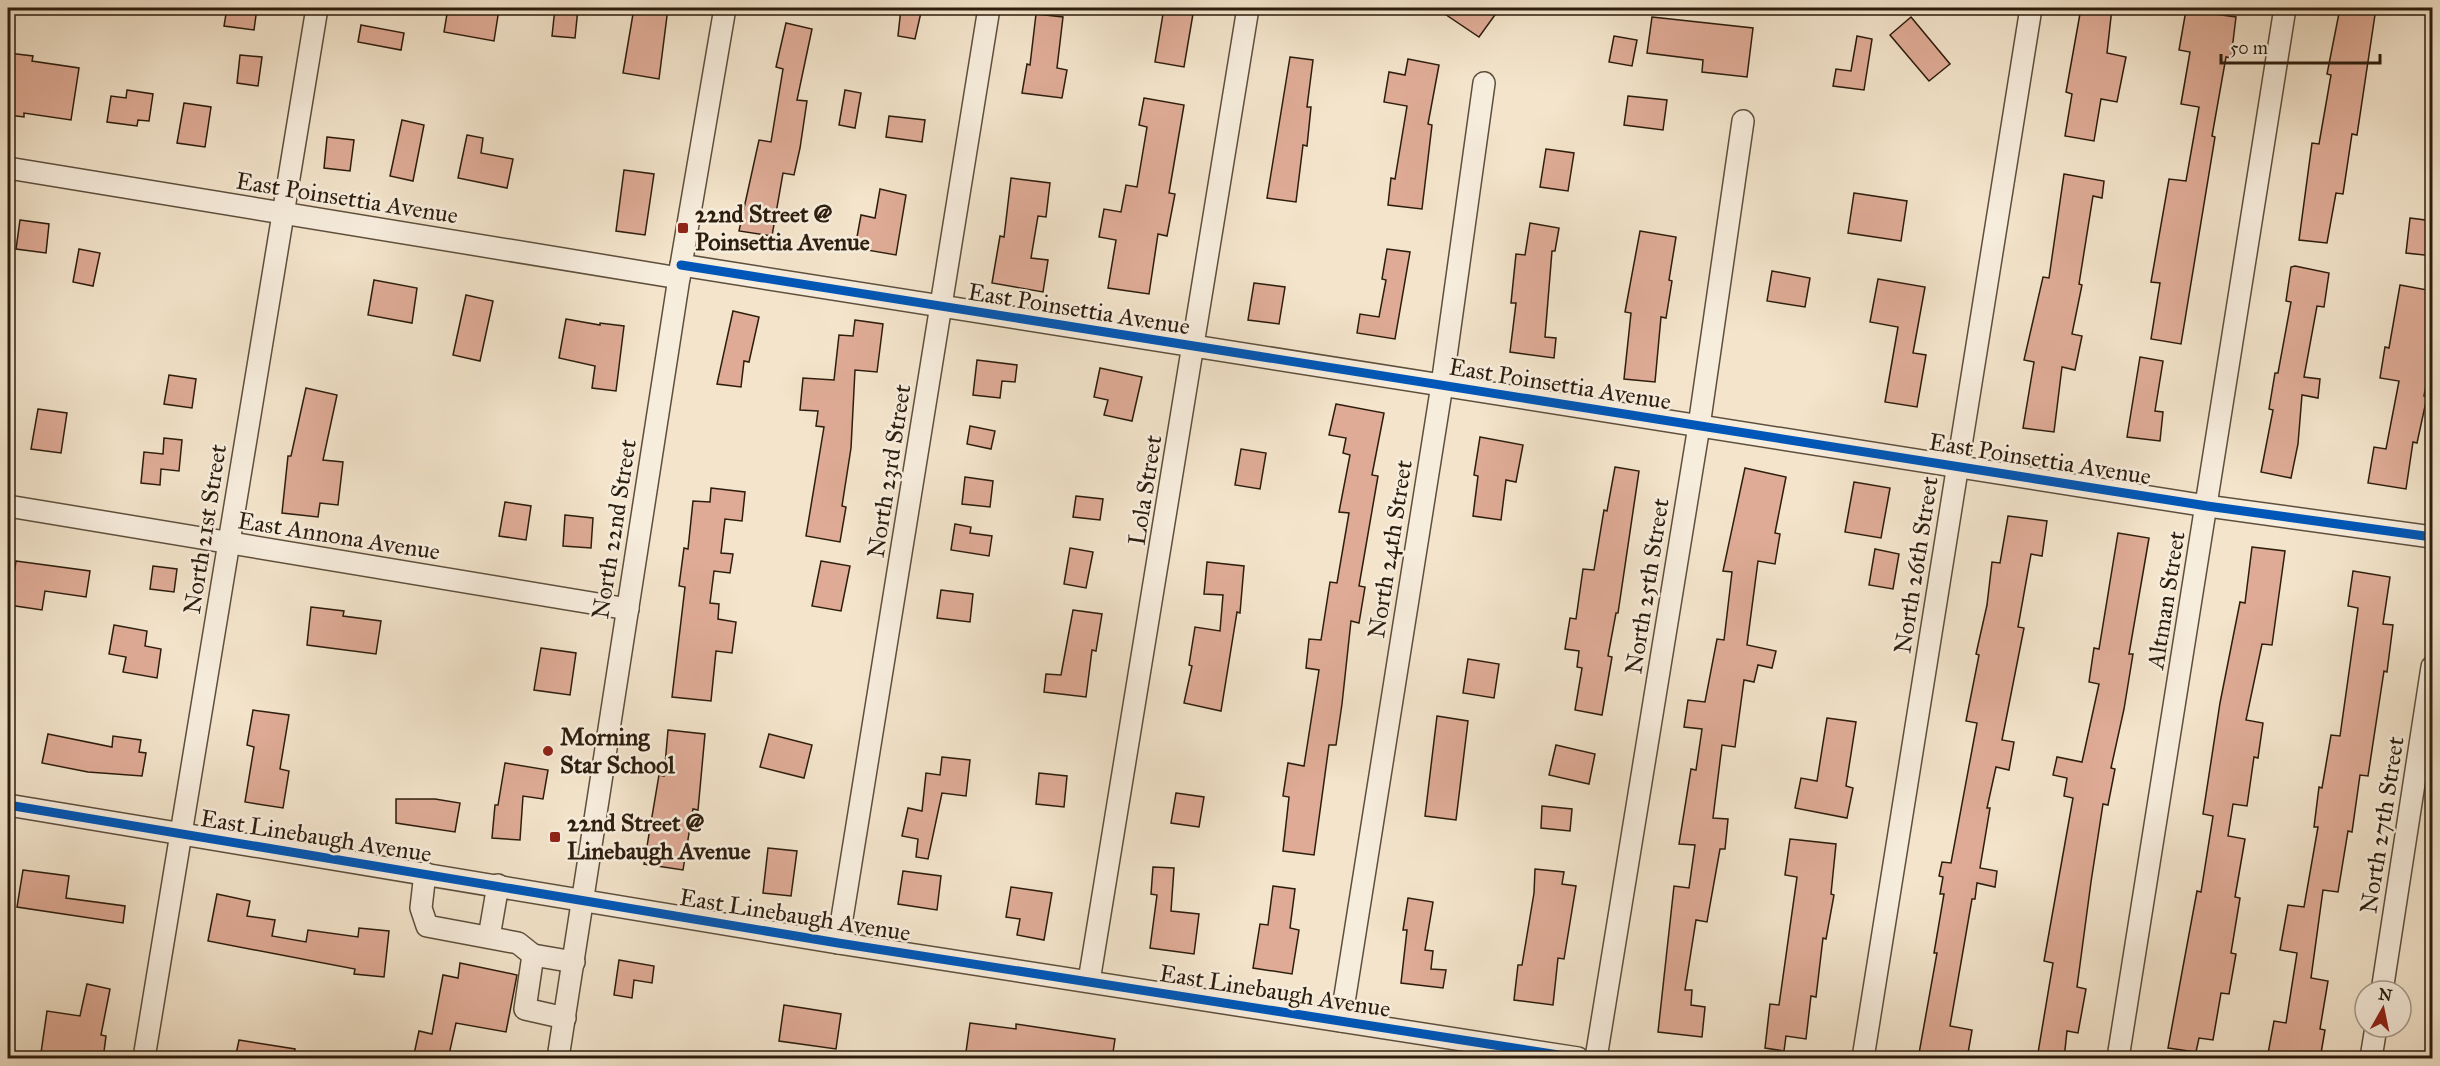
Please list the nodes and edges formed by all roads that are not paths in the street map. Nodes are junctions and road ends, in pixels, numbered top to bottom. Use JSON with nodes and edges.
{"nodes":[{"id":1,"x":317,"y":8,"type":"edge"},
{"id":2,"x":725,"y":8,"type":"edge"},
{"id":3,"x":989,"y":8,"type":"edge"},
{"id":4,"x":1248,"y":8,"type":"edge"},
{"id":5,"x":2031,"y":8,"type":"edge"},
{"id":6,"x":2285,"y":8,"type":"edge"},
{"id":7,"x":1484,"y":83,"type":"dead end"},
{"id":8,"x":1743,"y":121,"type":"dead end"},
{"id":9,"x":8,"y":168,"type":"edge"},
{"id":10,"x":281,"y":213,"type":"junction"},
{"id":11,"x":680,"y":272,"type":"junction"},
{"id":12,"x":941,"y":307,"type":"junction"},
{"id":13,"x":1194,"y":346,"type":"junction"},
{"id":14,"x":1442,"y":385,"type":"junction"},
{"id":15,"x":1699,"y":426,"type":"junction"},
{"id":16,"x":1958,"y":466,"type":"junction"},
{"id":17,"x":8,"y":506,"type":"edge"},
{"id":18,"x":2207,"y":506,"type":"junction"},
{"id":19,"x":2433,"y":537,"type":"edge"},
{"id":20,"x":228,"y":544,"type":"junction"},
{"id":21,"x":627,"y":609,"type":"junction"},
{"id":22,"x":2433,"y":667,"type":"edge"},
{"id":23,"x":2424,"y":771,"type":"edge"},
{"id":24,"x":8,"y":806,"type":"edge"},
{"id":25,"x":180,"y":833,"type":"junction"},
{"id":26,"x":425,"y":873,"type":"junction"},
{"id":27,"x":498,"y":885,"type":"junction"},
{"id":28,"x":584,"y":900,"type":"junction"},
{"id":29,"x":489,"y":937,"type":"junction"},
{"id":30,"x":838,"y":943,"type":"junction"},
{"id":31,"x":533,"y":955,"type":"junction"},
{"id":32,"x":574,"y":962,"type":"junction"},
{"id":33,"x":2384,"y":979,"type":"edge"},
{"id":34,"x":1089,"y":981,"type":"junction"},
{"id":35,"x":565,"y":1018,"type":"junction"},
{"id":36,"x":1341,"y":1021,"type":"junction"},
{"id":37,"x":2374,"y":1039,"type":"edge"},
{"id":38,"x":144,"y":1059,"type":"edge"},
{"id":39,"x":558,"y":1059,"type":"edge"},
{"id":40,"x":1578,"y":1059,"type":"edge"},
{"id":41,"x":1596,"y":1059,"type":"edge"},
{"id":42,"x":1863,"y":1059,"type":"edge"},
{"id":43,"x":2118,"y":1059,"type":"edge"},
{"id":44,"x":2371,"y":1059,"type":"edge"}],
"edges":[{"from":1,"to":10,"type":"street","name":"North 21st Street"},
{"from":2,"to":11,"type":"street","name":"North 22nd Street"},
{"from":3,"to":12,"type":"street","name":"North 23rd Street"},
{"from":4,"to":13,"type":"street","name":"Lola Street"},
{"from":5,"to":16,"type":"street","name":"North 26th Street"},
{"from":6,"to":18,"type":"street","name":"Altman Street"},
{"from":7,"to":14,"type":"street","name":"North 24th Street"},
{"from":8,"to":15,"type":"street","name":"North 25th Street"},
{"from":9,"to":10,"type":"street","name":"East Poinsettia Avenue"},
{"from":10,"to":11,"type":"street","name":"East Poinsettia Avenue"},
{"from":10,"to":20,"type":"street","name":"North 21st Street"},
{"from":11,"to":12,"type":"street","name":"East Poinsettia Avenue"},
{"from":11,"to":21,"type":"street","name":"North 22nd Street"},
{"from":12,"to":13,"type":"street","name":"East Poinsettia Avenue"},
{"from":12,"to":30,"type":"street","name":"North 23rd Street"},
{"from":13,"to":14,"type":"street","name":"East Poinsettia Avenue"},
{"from":13,"to":34,"type":"street","name":"Lola Street"},
{"from":14,"to":15,"type":"street","name":"East Poinsettia Avenue"},
{"from":14,"to":36,"type":"street","name":"North 24th Street"},
{"from":15,"to":16,"type":"street","name":"East Poinsettia Avenue"},
{"from":15,"to":41,"type":"street","name":"North 25th Street"},
{"from":16,"to":18,"type":"street","name":"East Poinsettia Avenue"},
{"from":16,"to":42,"type":"street","name":"North 26th Street"},
{"from":17,"to":20,"type":"street","name":"East Annona Avenue"},
{"from":18,"to":19,"type":"street","name":"East Poinsettia Avenue"},
{"from":18,"to":43,"type":"street","name":"Altman Street"},
{"from":20,"to":21,"type":"street","name":"East Annona Avenue"},
{"from":20,"to":25,"type":"street","name":"North 21st Street"},
{"from":21,"to":28,"type":"street","name":"North 22nd Street"},
{"from":22,"to":23,"type":"street","name":"North 27th Street"},
{"from":23,"to":33,"type":"street","name":"North 27th Street"},
{"from":24,"to":25,"type":"street","name":"East Linebaugh Avenue"},
{"from":25,"to":26,"type":"street","name":"East Linebaugh Avenue"},
{"from":25,"to":38,"type":"street","name":"North 21st Street"},
{"from":26,"to":27,"type":"street","name":"East Linebaugh Avenue"},
{"from":26,"to":29,"type":"street"},
{"from":27,"to":28,"type":"street","name":"East Linebaugh Avenue"},
{"from":27,"to":29,"type":"street"},
{"from":28,"to":30,"type":"street","name":"East Linebaugh Avenue"},
{"from":28,"to":32,"type":"street","name":"North 22nd Street"},
{"from":29,"to":31,"type":"street"},
{"from":30,"to":34,"type":"street","name":"East Linebaugh Avenue"},
{"from":31,"to":32,"type":"street"},
{"from":31,"to":35,"type":"street"},
{"from":32,"to":35,"type":"street","name":"North 22nd Street"},
{"from":34,"to":36,"type":"street","name":"East Linebaugh Avenue"},
{"from":35,"to":39,"type":"street","name":"North 22nd Street"},
{"from":36,"to":40,"type":"street","name":"East Linebaugh Avenue"},
{"from":37,"to":44,"type":"street"}]}
